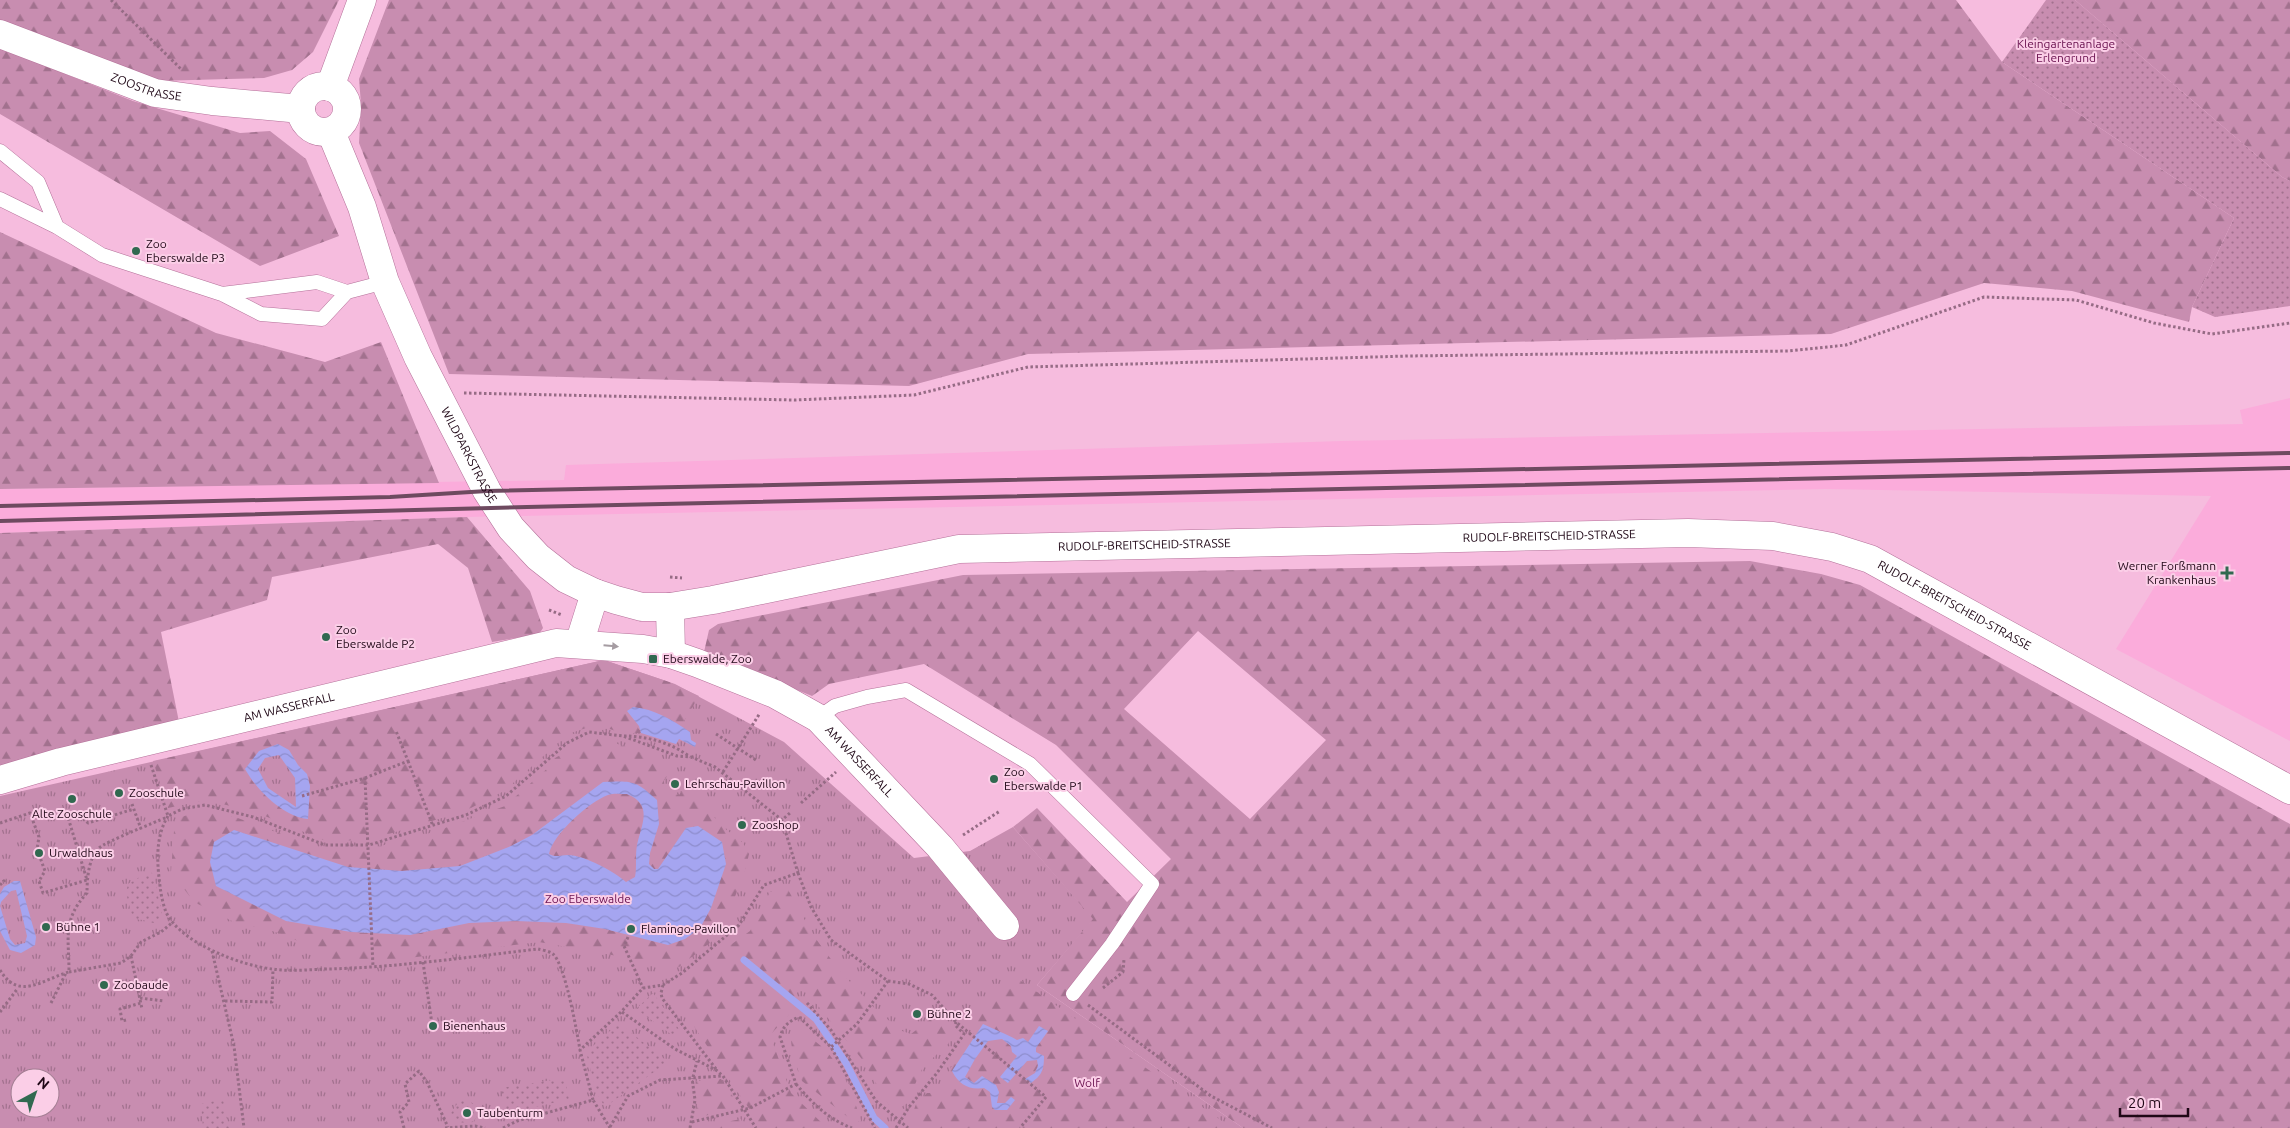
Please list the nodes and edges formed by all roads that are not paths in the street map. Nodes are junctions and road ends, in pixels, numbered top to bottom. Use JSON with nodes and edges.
{"nodes":[{"id":1,"x":362,"y":0,"type":"edge"},
{"id":2,"x":0,"y":34,"type":"edge"},
{"id":3,"x":330,"y":87,"type":"junction"},
{"id":4,"x":301,"y":109,"type":"junction"},
{"id":5,"x":331,"y":132,"type":"junction"},
{"id":6,"x":0,"y":152,"type":"edge"},
{"id":7,"x":0,"y":199,"type":"edge"},
{"id":8,"x":57,"y":227,"type":"junction"},
{"id":9,"x":385,"y":282,"type":"junction"},
{"id":10,"x":347,"y":292,"type":"junction"},
{"id":11,"x":222,"y":294,"type":"junction"},
{"id":12,"x":752,"y":591,"type":"joint"},
{"id":13,"x":595,"y":593,"type":"junction"},
{"id":14,"x":642,"y":607,"type":"junction"},
{"id":15,"x":670,"y":607,"type":"junction"},
{"id":16,"x":579,"y":644,"type":"junction"},
{"id":17,"x":644,"y":649,"type":"junction"},
{"id":18,"x":671,"y":654,"type":"junction"},
{"id":19,"x":818,"y":718,"type":"junction"},
{"id":20,"x":0,"y":780,"type":"edge"},
{"id":21,"x":2290,"y":790,"type":"edge"},
{"id":22,"x":1005,"y":926,"type":"dead end"},
{"id":23,"x":1073,"y":994,"type":"road end"}],
"edges":[{"from":1,"to":3,"type":"street"},
{"from":2,"to":4,"type":"street","name":"ZOOSTRASSE"},
{"from":3,"to":4,"type":"street"},
{"from":3,"to":5,"type":"street"},
{"from":4,"to":5,"type":"street"},
{"from":5,"to":9,"type":"street","name":"WILDPARKSTRASSE"},
{"from":6,"to":8,"type":"lane"},
{"from":7,"to":8,"type":"lane"},
{"from":8,"to":11,"type":"lane"},
{"from":9,"to":10,"type":"lane"},
{"from":9,"to":13,"type":"street","name":"WILDPARKSTRASSE"},
{"from":10,"to":11,"type":"lane"},
{"from":10,"to":11,"type":"lane"},
{"from":12,"to":15,"type":"street","name":"WILDPARKSTRASSE"},
{"from":12,"to":21,"type":"street","name":"RUDOLF-BREITSCHEID-STRASSE"},
{"from":13,"to":14,"type":"street","name":"WILDPARKSTRASSE"},
{"from":13,"to":16,"type":"street"},
{"from":14,"to":15,"type":"street","name":"WILDPARKSTRASSE"},
{"from":14,"to":17,"type":"street"},
{"from":15,"to":18,"type":"street"},
{"from":16,"to":17,"type":"street","name":"AM WASSERFALL","one_way":true},
{"from":16,"to":20,"type":"street","name":"AM WASSERFALL"},
{"from":17,"to":18,"type":"street","name":"AM WASSERFALL"},
{"from":18,"to":19,"type":"street","name":"AM WASSERFALL"},
{"from":19,"to":22,"type":"street","name":"AM WASSERFALL"},
{"from":19,"to":23,"type":"lane"}]}
